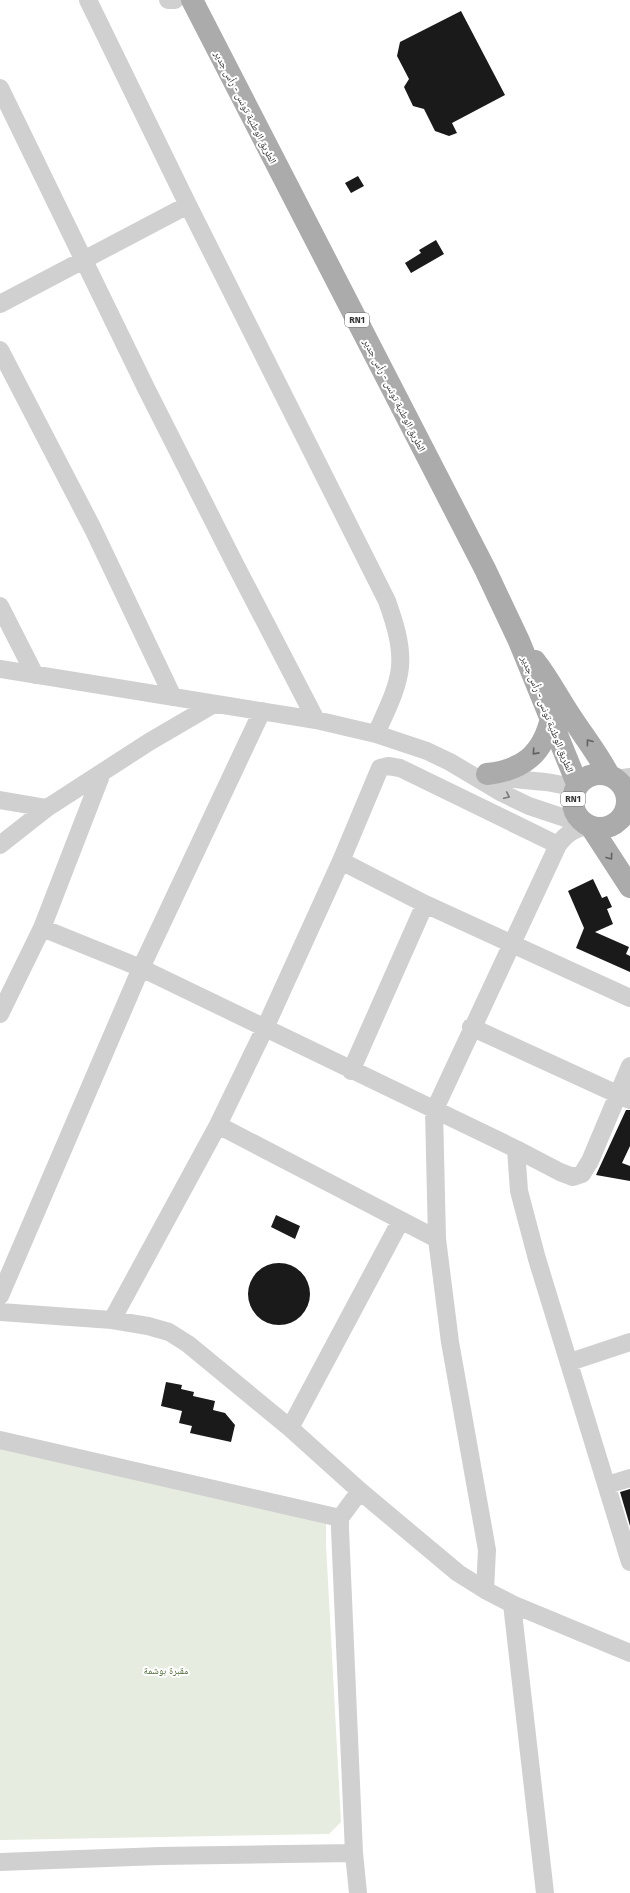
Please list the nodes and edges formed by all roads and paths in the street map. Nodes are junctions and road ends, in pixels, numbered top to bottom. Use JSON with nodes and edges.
{"nodes":[{"id":1,"x":88,"y":0,"type":"edge"},
{"id":2,"x":168,"y":0,"type":"edge"},
{"id":3,"x":175,"y":0,"type":"edge"},
{"id":4,"x":192,"y":0,"type":"edge"},
{"id":5,"x":0,"y":88,"type":"edge"},
{"id":6,"x":188,"y":205,"type":"junction"},
{"id":7,"x":84,"y":259,"type":"junction"},
{"id":8,"x":0,"y":304,"type":"edge"},
{"id":9,"x":0,"y":350,"type":"edge"},
{"id":10,"x":0,"y":606,"type":"edge"},
{"id":11,"x":519,"y":642,"type":"junction"},
{"id":12,"x":0,"y":669,"type":"edge"},
{"id":13,"x":35,"y":675,"type":"junction"},
{"id":14,"x":173,"y":697,"type":"junction"},
{"id":15,"x":214,"y":704,"type":"junction"},
{"id":16,"x":262,"y":711,"type":"junction"},
{"id":17,"x":551,"y":718,"type":"junction"},
{"id":18,"x":316,"y":720,"type":"junction"},
{"id":19,"x":376,"y":734,"type":"junction"},
{"id":20,"x":450,"y":762,"type":"junction"},
{"id":21,"x":102,"y":773,"type":"junction"},
{"id":22,"x":487,"y":774,"type":"junction"},
{"id":23,"x":618,"y":777,"type":"edge"},
{"id":24,"x":577,"y":788,"type":"junction"},
{"id":25,"x":0,"y":800,"type":"edge"},
{"id":26,"x":47,"y":808,"type":"junction"},
{"id":27,"x":628,"y":816,"type":"edge"},
{"id":28,"x":589,"y":826,"type":"junction"},
{"id":29,"x":558,"y":845,"type":"junction"},
{"id":30,"x":1,"y":847,"type":"edge"},
{"id":31,"x":341,"y":861,"type":"junction"},
{"id":32,"x":630,"y":887,"type":"edge"},
{"id":33,"x":426,"y":904,"type":"junction"},
{"id":34,"x":42,"y":928,"type":"junction"},
{"id":35,"x":511,"y":943,"type":"junction"},
{"id":36,"x":141,"y":968,"type":"junction"},
{"id":37,"x":630,"y":998,"type":"edge"},
{"id":38,"x":0,"y":1014,"type":"edge"},
{"id":39,"x":471,"y":1027,"type":"junction"},
{"id":40,"x":265,"y":1028,"type":"junction"},
{"id":41,"x":630,"y":1066,"type":"edge"},
{"id":42,"x":351,"y":1071,"type":"junction"},
{"id":43,"x":624,"y":1097,"type":"edge"},
{"id":44,"x":434,"y":1111,"type":"junction"},
{"id":45,"x":218,"y":1125,"type":"junction"},
{"id":46,"x":516,"y":1149,"type":"junction"},
{"id":47,"x":400,"y":1222,"type":"junction"},
{"id":48,"x":437,"y":1239,"type":"junction"},
{"id":49,"x":0,"y":1296,"type":"edge"},
{"id":50,"x":0,"y":1312,"type":"edge"},
{"id":51,"x":112,"y":1320,"type":"junction"},
{"id":52,"x":630,"y":1342,"type":"edge"},
{"id":53,"x":570,"y":1362,"type":"junction"},
{"id":54,"x":290,"y":1428,"type":"junction"},
{"id":55,"x":0,"y":1440,"type":"edge"},
{"id":56,"x":630,"y":1478,"type":"edge"},
{"id":57,"x":607,"y":1485,"type":"junction"},
{"id":58,"x":360,"y":1491,"type":"junction"},
{"id":59,"x":340,"y":1518,"type":"junction"},
{"id":60,"x":630,"y":1562,"type":"edge"},
{"id":61,"x":485,"y":1590,"type":"junction"},
{"id":62,"x":512,"y":1604,"type":"junction"},
{"id":63,"x":630,"y":1653,"type":"edge"},
{"id":64,"x":354,"y":1854,"type":"junction"},
{"id":65,"x":0,"y":1862,"type":"edge"},
{"id":66,"x":358,"y":1893,"type":"edge"},
{"id":67,"x":545,"y":1893,"type":"edge"}],
"edges":[{"from":1,"to":6,"type":"street"},
{"from":2,"to":3,"type":"street"},
{"from":4,"to":11,"type":"main road","name":"الطريق الوطنية تونس - رأس جدير","number":"RN1"},
{"from":5,"to":7,"type":"street"},
{"from":6,"to":7,"type":"street"},
{"from":6,"to":19,"type":"street"},
{"from":7,"to":8,"type":"street"},
{"from":7,"to":18,"type":"street"},
{"from":9,"to":14,"type":"street"},
{"from":10,"to":13,"type":"street"},
{"from":11,"to":17,"type":"main road","name":"الطريق الوطنية تونس - رأس جدير","number":"RN1"},
{"from":23,"to":11,"type":"main road","name":"الطريق الوطنية تونس - رأس جدير","number":"RN1","one_way":true},
{"from":12,"to":13,"type":"street"},
{"from":13,"to":14,"type":"street"},
{"from":14,"to":15,"type":"street"},
{"from":15,"to":16,"type":"street"},
{"from":15,"to":21,"type":"street"},
{"from":16,"to":18,"type":"street"},
{"from":16,"to":36,"type":"street"},
{"from":17,"to":22,"type":"main road","one_way":true},
{"from":17,"to":24,"type":"main road","name":"الطريق الوطنية تونس - رأس جدير","number":"RN1"},
{"from":18,"to":19,"type":"street"},
{"from":19,"to":20,"type":"street"},
{"from":20,"to":22,"type":"street"},
{"from":20,"to":28,"type":"street","one_way":true},
{"from":21,"to":26,"type":"street"},
{"from":21,"to":34,"type":"street"},
{"from":22,"to":24,"type":"street"},
{"from":23,"to":24,"type":"main road","number":"RN1"},
{"from":23,"to":27,"type":"main road","number":"RN1"},
{"from":24,"to":28,"type":"main road","number":"RN1"},
{"from":25,"to":26,"type":"street"},
{"from":26,"to":30,"type":"street"},
{"from":27,"to":28,"type":"main road","number":"RN1"},
{"from":28,"to":29,"type":"street"},
{"from":28,"to":32,"type":"main road","number":"RN1","one_way":true},
{"from":29,"to":31,"type":"street"},
{"from":29,"to":35,"type":"street"},
{"from":31,"to":33,"type":"street"},
{"from":31,"to":40,"type":"street"},
{"from":33,"to":35,"type":"street"},
{"from":33,"to":42,"type":"street"},
{"from":34,"to":36,"type":"street"},
{"from":34,"to":38,"type":"street"},
{"from":35,"to":37,"type":"street"},
{"from":35,"to":39,"type":"street"},
{"from":36,"to":40,"type":"street"},
{"from":36,"to":49,"type":"street"},
{"from":39,"to":43,"type":"street"},
{"from":39,"to":44,"type":"street"},
{"from":40,"to":42,"type":"street"},
{"from":40,"to":45,"type":"street"},
{"from":41,"to":43,"type":"street"},
{"from":42,"to":44,"type":"street"},
{"from":43,"to":46,"type":"street"},
{"from":44,"to":46,"type":"street"},
{"from":44,"to":48,"type":"street"},
{"from":45,"to":47,"type":"street"},
{"from":45,"to":51,"type":"street"},
{"from":46,"to":53,"type":"street"},
{"from":47,"to":48,"type":"street"},
{"from":47,"to":54,"type":"street"},
{"from":48,"to":61,"type":"street"},
{"from":50,"to":51,"type":"street"},
{"from":51,"to":54,"type":"street"},
{"from":52,"to":53,"type":"street"},
{"from":53,"to":57,"type":"street"},
{"from":54,"to":58,"type":"street"},
{"from":55,"to":59,"type":"street"},
{"from":56,"to":57,"type":"street"},
{"from":57,"to":60,"type":"street"},
{"from":58,"to":59,"type":"street"},
{"from":58,"to":61,"type":"street"},
{"from":59,"to":64,"type":"street"},
{"from":61,"to":62,"type":"street"},
{"from":62,"to":63,"type":"street"},
{"from":62,"to":67,"type":"street"},
{"from":64,"to":65,"type":"street"},
{"from":64,"to":66,"type":"street"}]}
